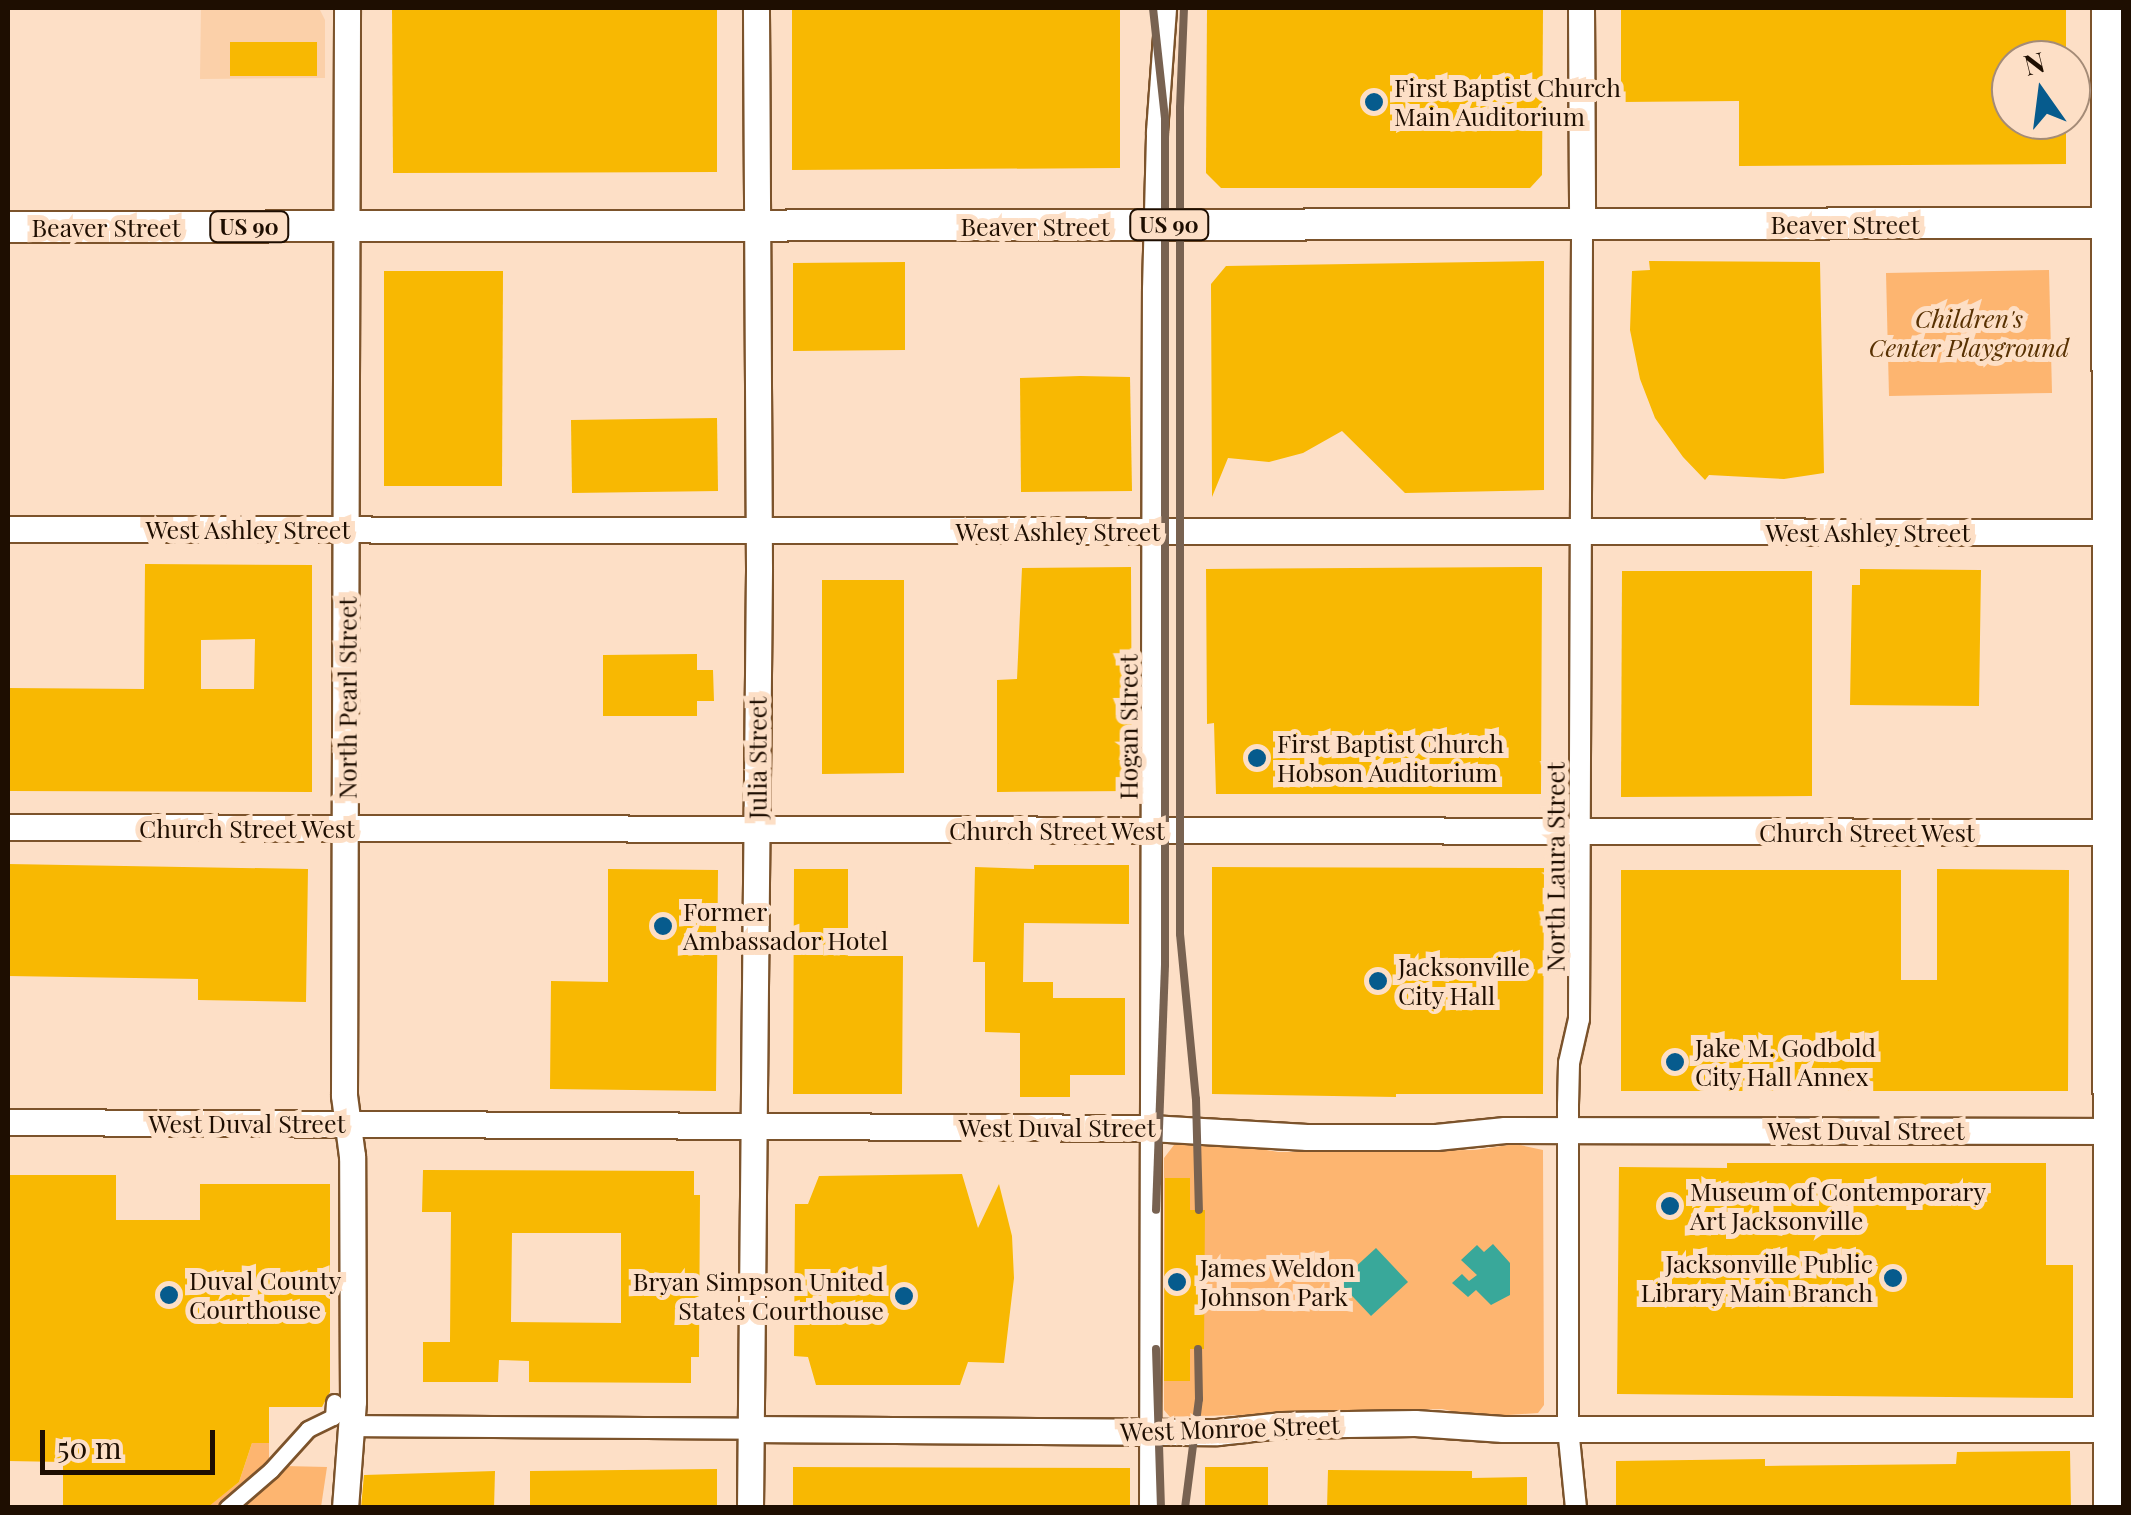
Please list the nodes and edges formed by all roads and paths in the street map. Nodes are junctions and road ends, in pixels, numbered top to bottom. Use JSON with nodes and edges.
{"nodes":[{"id":1,"x":333,"y":8,"type":"edge"},
{"id":2,"x":347,"y":8,"type":"edge"},
{"id":3,"x":756,"y":8,"type":"edge"},
{"id":4,"x":1166,"y":8,"type":"edge"},
{"id":5,"x":1581,"y":8,"type":"edge"},
{"id":6,"x":2107,"y":8,"type":"edge"},
{"id":7,"x":346,"y":43,"type":"junction"},
{"id":8,"x":2115,"y":222,"type":"edge"},
{"id":9,"x":1582,"y":225,"type":"junction"},
{"id":10,"x":346,"y":226,"type":"junction"},
{"id":11,"x":755,"y":226,"type":"junction"},
{"id":12,"x":1154,"y":226,"type":"junction"},
{"id":13,"x":8,"y":227,"type":"edge"},
{"id":14,"x":8,"y":528,"type":"edge"},
{"id":15,"x":348,"y":529,"type":"junction"},
{"id":16,"x":759,"y":530,"type":"junction"},
{"id":17,"x":1154,"y":531,"type":"junction"},
{"id":18,"x":1581,"y":532,"type":"junction"},
{"id":19,"x":2116,"y":532,"type":"edge"},
{"id":20,"x":8,"y":826,"type":"edge"},
{"id":21,"x":347,"y":829,"type":"junction"},
{"id":22,"x":757,"y":830,"type":"junction"},
{"id":23,"x":1152,"y":830,"type":"junction"},
{"id":24,"x":1581,"y":831,"type":"junction"},
{"id":25,"x":2115,"y":832,"type":"edge"},
{"id":26,"x":8,"y":1122,"type":"edge"},
{"id":27,"x":348,"y":1124,"type":"junction"},
{"id":28,"x":754,"y":1126,"type":"junction"},
{"id":29,"x":1150,"y":1128,"type":"junction"},
{"id":30,"x":1568,"y":1130,"type":"junction"},
{"id":31,"x":2114,"y":1131,"type":"edge"},
{"id":32,"x":334,"y":1402,"type":"dead end"},
{"id":33,"x":350,"y":1426,"type":"junction"},
{"id":34,"x":1568,"y":1428,"type":"junction"},
{"id":35,"x":750,"y":1429,"type":"junction"},
{"id":36,"x":2116,"y":1429,"type":"edge"},
{"id":37,"x":1150,"y":1432,"type":"junction"},
{"id":38,"x":227,"y":1508,"type":"edge"},
{"id":39,"x":345,"y":1508,"type":"edge"},
{"id":40,"x":750,"y":1508,"type":"edge"},
{"id":41,"x":1150,"y":1508,"type":"edge"},
{"id":42,"x":1576,"y":1508,"type":"edge"},
{"id":43,"x":2109,"y":1508,"type":"edge"}],
"edges":[{"from":1,"to":7,"type":"street"},
{"from":2,"to":7,"type":"street","name":"North Pearl Street"},
{"from":3,"to":11,"type":"street","name":"Julia Street"},
{"from":4,"to":12,"type":"street","name":"Hogan Street"},
{"from":5,"to":9,"type":"street"},
{"from":6,"to":8,"type":"main road"},
{"from":7,"to":10,"type":"street","name":"North Pearl Street"},
{"from":8,"to":9,"type":"main road","name":"Beaver Street","number":"US 90"},
{"from":8,"to":19,"type":"main road"},
{"from":9,"to":12,"type":"main road","name":"Beaver Street","number":"US 90"},
{"from":9,"to":18,"type":"street","name":"North Laura Street"},
{"from":10,"to":11,"type":"main road","name":"Beaver Street","number":"US 90"},
{"from":10,"to":13,"type":"main road","name":"Beaver Street","number":"US 90"},
{"from":10,"to":15,"type":"street","name":"North Pearl Street"},
{"from":11,"to":12,"type":"main road","name":"Beaver Street","number":"US 90"},
{"from":11,"to":16,"type":"street","name":"Julia Street"},
{"from":12,"to":17,"type":"street","name":"Hogan Street"},
{"from":14,"to":15,"type":"street","name":"West Ashley Street"},
{"from":15,"to":16,"type":"street","name":"West Ashley Street"},
{"from":15,"to":21,"type":"street","name":"North Pearl Street"},
{"from":16,"to":17,"type":"street","name":"West Ashley Street"},
{"from":16,"to":22,"type":"street","name":"Julia Street"},
{"from":17,"to":18,"type":"street","name":"West Ashley Street"},
{"from":17,"to":23,"type":"street","name":"Hogan Street"},
{"from":18,"to":19,"type":"street","name":"West Ashley Street"},
{"from":18,"to":24,"type":"street","name":"North Laura Street"},
{"from":19,"to":25,"type":"main road"},
{"from":20,"to":21,"type":"street","name":"Church Street West"},
{"from":21,"to":22,"type":"street","name":"Church Street West"},
{"from":21,"to":27,"type":"street","name":"North Pearl Street"},
{"from":22,"to":23,"type":"street","name":"Church Street West"},
{"from":22,"to":28,"type":"street","name":"Julia Street"},
{"from":23,"to":24,"type":"street","name":"Church Street West"},
{"from":23,"to":29,"type":"street","name":"Hogan Street"},
{"from":24,"to":25,"type":"street","name":"Church Street West"},
{"from":24,"to":30,"type":"street","name":"North Laura Street"},
{"from":25,"to":31,"type":"main road"},
{"from":26,"to":27,"type":"street","name":"West Duval Street"},
{"from":27,"to":28,"type":"street","name":"West Duval Street"},
{"from":27,"to":33,"type":"street","name":"North Pearl Street"},
{"from":28,"to":29,"type":"street","name":"West Duval Street"},
{"from":28,"to":35,"type":"street","name":"Julia Street"},
{"from":29,"to":30,"type":"street","name":"West Duval Street"},
{"from":29,"to":37,"type":"street","name":"Hogan Street"},
{"from":30,"to":31,"type":"street","name":"West Duval Street"},
{"from":30,"to":34,"type":"street","name":"North Laura Street"},
{"from":31,"to":36,"type":"main road"},
{"from":32,"to":38,"type":"street"},
{"from":33,"to":35,"type":"street","name":"West Monroe Street"},
{"from":33,"to":39,"type":"street","name":"North Pearl Street"},
{"from":34,"to":36,"type":"street","name":"West Monroe Street"},
{"from":34,"to":37,"type":"street","name":"West Monroe Street"},
{"from":34,"to":42,"type":"street","name":"North Laura Street"},
{"from":35,"to":37,"type":"street","name":"West Monroe Street"},
{"from":35,"to":40,"type":"street","name":"Julia Street"},
{"from":36,"to":43,"type":"main road"},
{"from":37,"to":41,"type":"street","name":"Hogan Street"}]}
